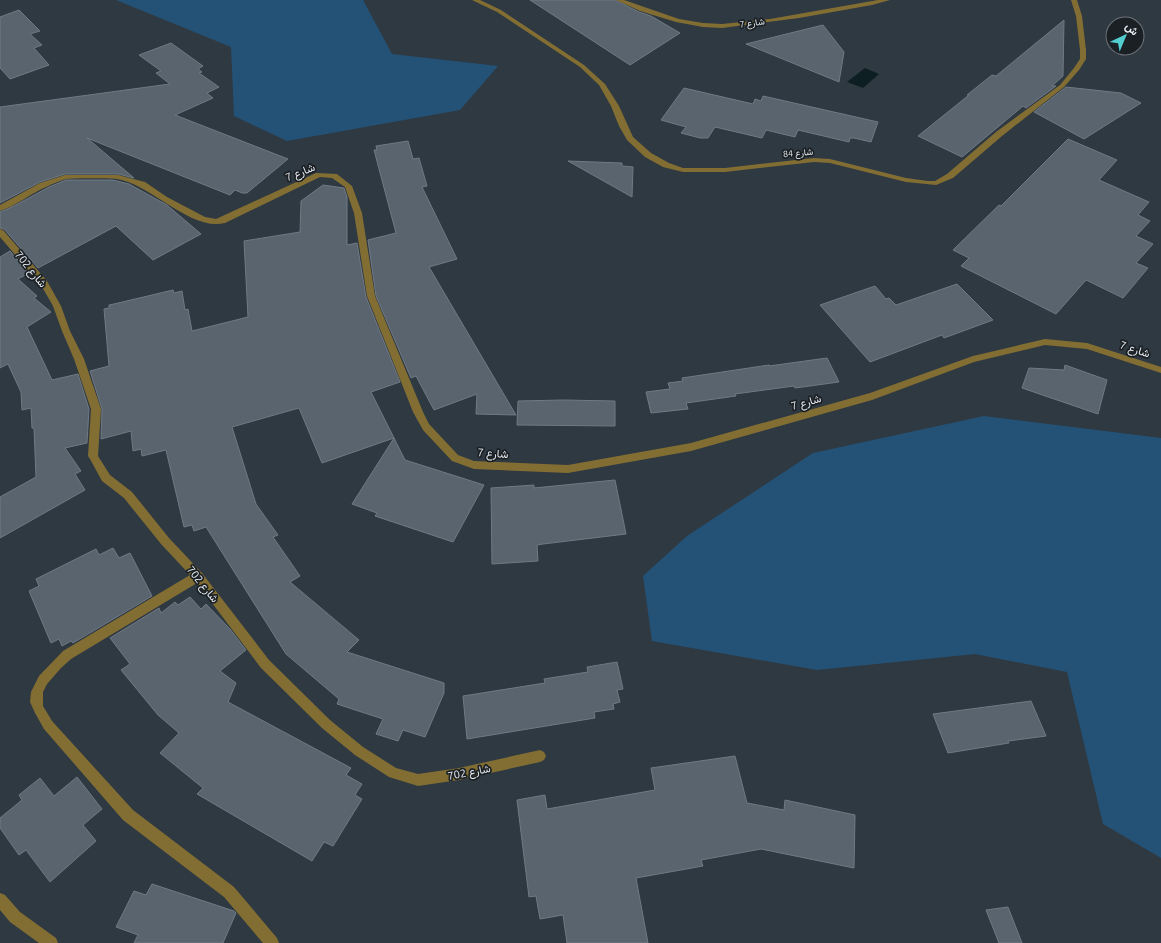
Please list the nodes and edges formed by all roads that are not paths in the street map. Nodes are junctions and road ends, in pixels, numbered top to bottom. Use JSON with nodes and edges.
{"nodes":[{"id":1,"x":475,"y":0,"type":"edge"},
{"id":2,"x":619,"y":0,"type":"edge"},
{"id":3,"x":886,"y":0,"type":"edge"},
{"id":4,"x":1074,"y":0,"type":"edge"},
{"id":5,"x":0,"y":208,"type":"edge"},
{"id":6,"x":0,"y":232,"type":"edge"},
{"id":7,"x":1161,"y":370,"type":"edge"},
{"id":8,"x":198,"y":576,"type":"junction"},
{"id":9,"x":540,"y":756,"type":"dead end"},
{"id":10,"x":0,"y":900,"type":"edge"},
{"id":11,"x":51,"y":943,"type":"edge"},
{"id":12,"x":272,"y":943,"type":"edge"}],
"edges":[{"from":1,"to":4,"type":"street","name":"شارع 84"},
{"from":2,"to":3,"type":"street","name":"شارع 7"},
{"from":5,"to":7,"type":"street","name":"شارع 7"},
{"from":6,"to":8,"type":"street","name":"شارع 702"},
{"from":8,"to":9,"type":"street","name":"شارع 702"},
{"from":8,"to":12,"type":"street"},
{"from":10,"to":11,"type":"street"}]}
